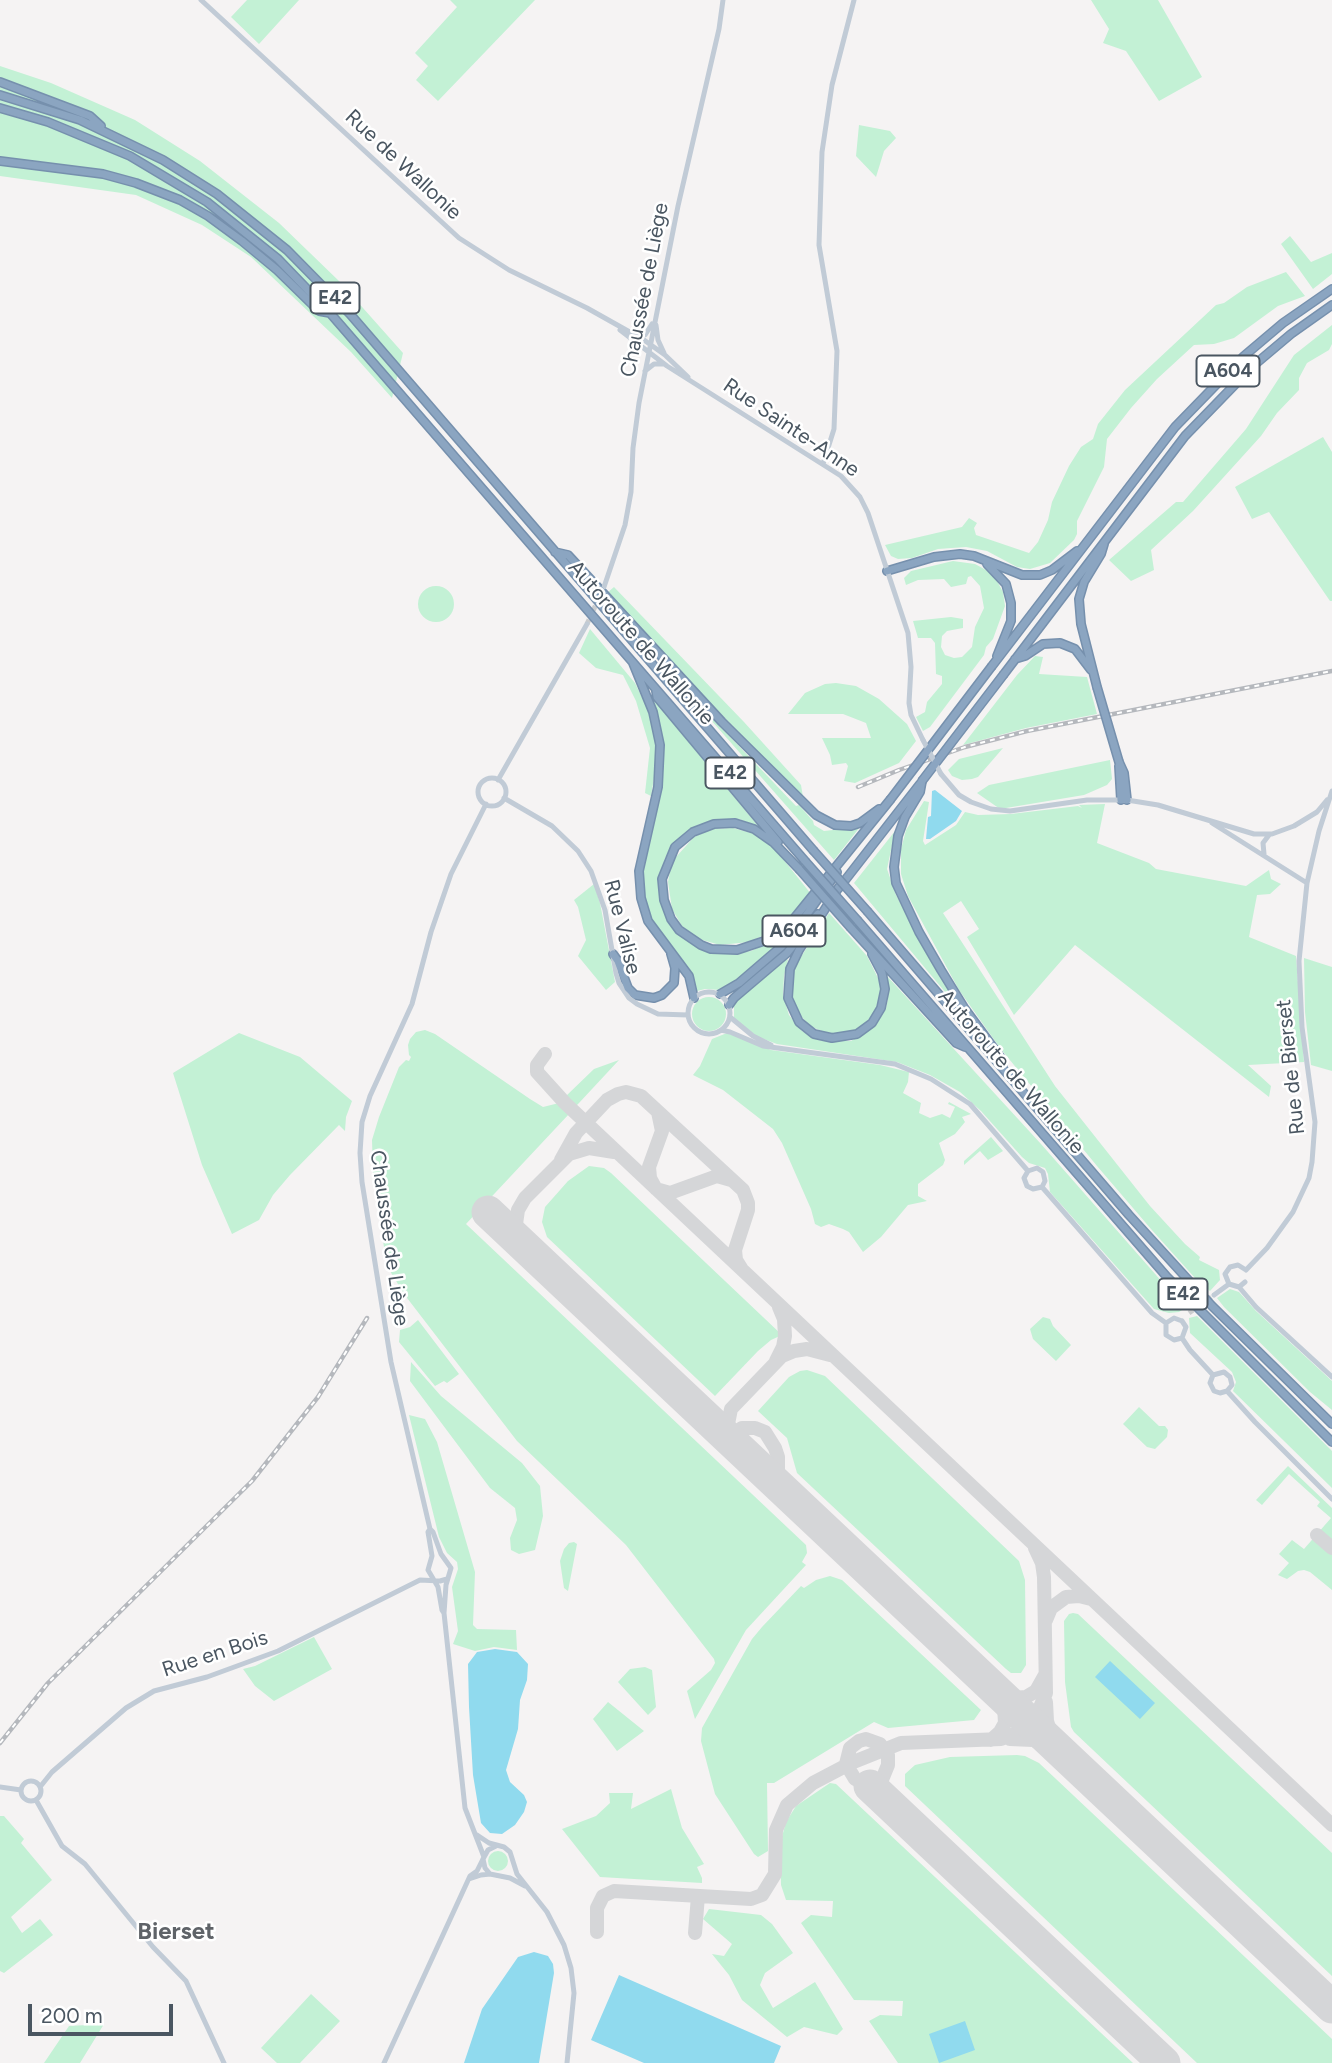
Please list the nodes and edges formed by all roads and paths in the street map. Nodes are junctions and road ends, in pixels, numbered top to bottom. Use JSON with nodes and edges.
{"nodes":[{"id":1,"x":201,"y":0,"type":"edge"},
{"id":2,"x":723,"y":0,"type":"edge"},
{"id":3,"x":854,"y":0,"type":"edge"},
{"id":4,"x":0,"y":82,"type":"edge"},
{"id":5,"x":0,"y":95,"type":"edge"},
{"id":6,"x":0,"y":108,"type":"edge"},
{"id":7,"x":108,"y":132,"type":"junction"},
{"id":8,"x":0,"y":161,"type":"edge"},
{"id":9,"x":1332,"y":289,"type":"edge"},
{"id":10,"x":1332,"y":305,"type":"edge"},
{"id":11,"x":330,"y":313,"type":"junction"},
{"id":12,"x":656,"y":318,"type":"junction"},
{"id":13,"x":607,"y":319,"type":"junction"},
{"id":14,"x":636,"y":335,"type":"junction"},
{"id":15,"x":650,"y":344,"type":"junction"},
{"id":16,"x":649,"y":353,"type":"junction"},
{"id":17,"x":665,"y":355,"type":"junction"},
{"id":18,"x":667,"y":366,"type":"junction"},
{"id":19,"x":645,"y":371,"type":"junction"},
{"id":20,"x":688,"y":377,"type":"junction"},
{"id":21,"x":823,"y":464,"type":"junction"},
{"id":22,"x":1105,"y":540,"type":"junction"},
{"id":23,"x":1080,"y":550,"type":"junction"},
{"id":24,"x":554,"y":551,"type":"junction"},
{"id":25,"x":984,"y":561,"type":"junction"},
{"id":26,"x":887,"y":571,"type":"junction"},
{"id":27,"x":604,"y":587,"type":"tunnel mouth"},
{"id":28,"x":587,"y":624,"type":"tunnel mouth"},
{"id":29,"x":1014,"y":659,"type":"junction"},
{"id":30,"x":631,"y":660,"type":"junction"},
{"id":31,"x":993,"y":665,"type":"junction"},
{"id":32,"x":1097,"y":686,"type":"junction"},
{"id":33,"x":655,"y":687,"type":"junction"},
{"id":34,"x":498,"y":780,"type":"junction"},
{"id":35,"x":1331,"y":795,"type":"edge"},
{"id":36,"x":504,"y":798,"type":"junction"},
{"id":37,"x":1124,"y":800,"type":"junction"},
{"id":38,"x":486,"y":804,"type":"junction"},
{"id":39,"x":900,"y":817,"type":"junction"},
{"id":40,"x":871,"y":819,"type":"junction"},
{"id":41,"x":1305,"y":821,"type":"junction"},
{"id":42,"x":1212,"y":823,"type":"junction"},
{"id":43,"x":1319,"y":831,"type":"junction"},
{"id":44,"x":1272,"y":834,"type":"junction"},
{"id":45,"x":850,"y":850,"type":"junction"},
{"id":46,"x":785,"y":853,"type":"junction"},
{"id":47,"x":1264,"y":855,"type":"junction"},
{"id":48,"x":1307,"y":883,"type":"junction"},
{"id":49,"x":839,"y":887,"type":"junction"},
{"id":50,"x":668,"y":947,"type":"junction"},
{"id":51,"x":613,"y":954,"type":"junction"},
{"id":52,"x":872,"y":954,"type":"junction"},
{"id":53,"x":720,"y":994,"type":"junction"},
{"id":54,"x":694,"y":998,"type":"junction"},
{"id":55,"x":729,"y":1005,"type":"junction"},
{"id":56,"x":688,"y":1015,"type":"junction"},
{"id":57,"x":730,"y":1017,"type":"junction"},
{"id":58,"x":721,"y":1030,"type":"junction"},
{"id":59,"x":966,"y":1047,"type":"junction"},
{"id":60,"x":779,"y":1048,"type":"junction"},
{"id":61,"x":1003,"y":1069,"type":"junction"},
{"id":62,"x":1028,"y":1171,"type":"junction"},
{"id":63,"x":1042,"y":1187,"type":"junction"},
{"id":64,"x":1246,"y":1270,"type":"junction"},
{"id":65,"x":1245,"y":1282,"type":"junction"},
{"id":66,"x":1229,"y":1284,"type":"junction"},
{"id":67,"x":1240,"y":1287,"type":"junction"},
{"id":68,"x":1214,"y":1295,"type":"tunnel mouth"},
{"id":69,"x":1247,"y":1295,"type":"junction"},
{"id":70,"x":1189,"y":1313,"type":"tunnel mouth"},
{"id":71,"x":1182,"y":1321,"type":"junction"},
{"id":72,"x":1166,"y":1323,"type":"junction"},
{"id":73,"x":1182,"y":1338,"type":"junction"},
{"id":74,"x":1213,"y":1375,"type":"junction"},
{"id":75,"x":1332,"y":1377,"type":"edge"},
{"id":76,"x":1227,"y":1391,"type":"junction"},
{"id":77,"x":1332,"y":1424,"type":"edge"},
{"id":78,"x":1332,"y":1442,"type":"edge"},
{"id":79,"x":1332,"y":1499,"type":"edge"},
{"id":80,"x":430,"y":1529,"type":"junction"},
{"id":81,"x":445,"y":1559,"type":"junction"},
{"id":82,"x":430,"y":1564,"type":"junction"},
{"id":83,"x":434,"y":1579,"type":"junction"},
{"id":84,"x":447,"y":1579,"type":"junction"},
{"id":85,"x":420,"y":1580,"type":"junction"},
{"id":86,"x":444,"y":1613,"type":"junction"},
{"id":87,"x":0,"y":1787,"type":"edge"},
{"id":88,"x":40,"y":1787,"type":"junction"},
{"id":89,"x":21,"y":1790,"type":"junction"},
{"id":90,"x":36,"y":1800,"type":"junction"},
{"id":91,"x":477,"y":1835,"type":"junction"},
{"id":92,"x":496,"y":1846,"type":"junction"},
{"id":93,"x":483,"y":1858,"type":"junction"},
{"id":94,"x":513,"y":1865,"type":"junction"},
{"id":95,"x":490,"y":1874,"type":"junction"},
{"id":96,"x":501,"y":1877,"type":"junction"},
{"id":97,"x":469,"y":1879,"type":"junction"},
{"id":98,"x":525,"y":1886,"type":"junction"},
{"id":99,"x":224,"y":2063,"type":"edge"},
{"id":100,"x":384,"y":2063,"type":"edge"},
{"id":101,"x":567,"y":2063,"type":"edge"}],
"edges":[{"from":1,"to":13,"type":"main road","name":"Rue de Wallonie"},
{"from":2,"to":12,"type":"main road","name":"Chaussée de Liège"},
{"from":3,"to":21,"type":"main road"},
{"from":4,"to":7,"type":"highway"},
{"from":5,"to":7,"type":"highway","name":"Autoroute de Wallonie","number":"E42"},
{"from":6,"to":11,"type":"highway","name":"Autoroute de Wallonie","number":"E42"},
{"from":7,"to":24,"type":"highway","name":"Autoroute de Wallonie","number":"E42"},
{"from":8,"to":11,"type":"highway"},
{"from":9,"to":23,"type":"highway","number":"A604"},
{"from":10,"to":22,"type":"highway","number":"A604"},
{"from":11,"to":30,"type":"highway","name":"Autoroute de Wallonie","number":"E42"},
{"from":12,"to":14,"type":"main road"},
{"from":12,"to":15,"type":"main road","name":"Chaussée de Liège"},
{"from":12,"to":17,"type":"main road"},
{"from":13,"to":14,"type":"main road","name":"Rue de Wallonie"},
{"from":13,"to":16,"type":"main road","name":"Rue de Wallonie"},
{"from":14,"to":15,"type":"main road","name":"Rue de Wallonie"},
{"from":15,"to":16,"type":"main road","name":"Chaussée de Liège"},
{"from":15,"to":17,"type":"main road","name":"Rue Sainte-Anne"},
{"from":16,"to":18,"type":"main road","name":"Rue Sainte-Anne"},
{"from":16,"to":19,"type":"main road","name":"Chaussée de Liège"},
{"from":17,"to":20,"type":"main road","name":"Rue Sainte-Anne"},
{"from":18,"to":19,"type":"main road"},
{"from":18,"to":20,"type":"main road","name":"Rue Sainte-Anne"},
{"from":19,"to":27,"type":"main road","name":"Chaussée de Liège"},
{"from":20,"to":21,"type":"main road","name":"Rue Sainte-Anne"},
{"from":21,"to":26,"type":"main road","name":"Rue Sainte-Anne"},
{"from":22,"to":29,"type":"highway","number":"A604"},
{"from":22,"to":32,"type":"highway"},
{"from":23,"to":25,"type":"highway"},
{"from":23,"to":31,"type":"highway","number":"A604"},
{"from":24,"to":40,"type":"highway"},
{"from":24,"to":61,"type":"highway","name":"Autoroute de Wallonie","number":"E42","bridge":true},
{"from":25,"to":26,"type":"highway"},
{"from":25,"to":31,"type":"highway"},
{"from":26,"to":37,"type":"main road","name":"Rue Sainte-Anne","bridge":true},
{"from":28,"to":34,"type":"main road"},
{"from":29,"to":32,"type":"highway"},
{"from":29,"to":39,"type":"highway","number":"A604","bridge":true},
{"from":30,"to":33,"type":"highway","name":"Autoroute de Wallonie","number":"E42"},
{"from":30,"to":50,"type":"highway"},
{"from":31,"to":40,"type":"highway","number":"A604","bridge":true},
{"from":32,"to":37,"type":"highway","bridge":true},
{"from":33,"to":46,"type":"highway"},
{"from":33,"to":59,"type":"highway","name":"Autoroute de Wallonie","number":"E42","bridge":true},
{"from":34,"to":36,"type":"main road"},
{"from":34,"to":38,"type":"main road"},
{"from":35,"to":41,"type":"main road"},
{"from":35,"to":43,"type":"main road","name":"Rue de Bierset"},
{"from":36,"to":38,"type":"main road"},
{"from":36,"to":51,"type":"main road","name":"Rue Valise"},
{"from":37,"to":42,"type":"main road"},
{"from":38,"to":80,"type":"main road","name":"Chaussée de Liège"},
{"from":39,"to":49,"type":"highway","number":"A604"},
{"from":39,"to":61,"type":"highway"},
{"from":40,"to":45,"type":"highway","number":"A604"},
{"from":41,"to":43,"type":"main road"},
{"from":41,"to":44,"type":"main road"},
{"from":42,"to":44,"type":"main road"},
{"from":42,"to":47,"type":"main road"},
{"from":43,"to":48,"type":"main road","name":"Rue de Bierset"},
{"from":44,"to":47,"type":"main road"},
{"from":45,"to":46,"type":"highway"},
{"from":45,"to":53,"type":"highway","number":"A604"},
{"from":46,"to":52,"type":"highway","bridge":true},
{"from":47,"to":48,"type":"main road"},
{"from":48,"to":64,"type":"main road","name":"Rue de Bierset"},
{"from":49,"to":52,"type":"highway"},
{"from":49,"to":55,"type":"highway","number":"A604"},
{"from":50,"to":51,"type":"highway"},
{"from":50,"to":54,"type":"highway"},
{"from":51,"to":56,"type":"main road","name":"Rue Valise"},
{"from":52,"to":59,"type":"highway"},
{"from":53,"to":54,"type":"main road"},
{"from":53,"to":55,"type":"main road"},
{"from":54,"to":56,"type":"main road"},
{"from":55,"to":57,"type":"main road"},
{"from":56,"to":58,"type":"main road"},
{"from":57,"to":58,"type":"main road"},
{"from":57,"to":60,"type":"main road"},
{"from":58,"to":60,"type":"main road"},
{"from":59,"to":78,"type":"highway","name":"Autoroute de Wallonie","number":"E42"},
{"from":60,"to":62,"type":"main road"},
{"from":61,"to":77,"type":"highway","name":"Autoroute de Wallonie","number":"E42"},
{"from":62,"to":63,"type":"main road"},
{"from":62,"to":63,"type":"main road"},
{"from":63,"to":72,"type":"main road"},
{"from":64,"to":65,"type":"main road"},
{"from":64,"to":66,"type":"main road","name":"Rue de Bierset"},
{"from":65,"to":67,"type":"main road"},
{"from":65,"to":69,"type":"main road"},
{"from":66,"to":67,"type":"main road"},
{"from":66,"to":68,"type":"main road","name":"Rue de Bierset"},
{"from":67,"to":69,"type":"main road"},
{"from":69,"to":75,"type":"main road"},
{"from":70,"to":71,"type":"main road"},
{"from":71,"to":72,"type":"main road"},
{"from":71,"to":73,"type":"main road"},
{"from":72,"to":73,"type":"main road"},
{"from":73,"to":74,"type":"main road"},
{"from":74,"to":76,"type":"main road"},
{"from":74,"to":76,"type":"main road"},
{"from":76,"to":79,"type":"main road"},
{"from":80,"to":81,"type":"main road","name":"Chaussée de Liège"},
{"from":80,"to":82,"type":"main road","name":"Chaussée de Liège"},
{"from":81,"to":82,"type":"main road"},
{"from":81,"to":84,"type":"main road"},
{"from":82,"to":83,"type":"main road"},
{"from":82,"to":85,"type":"main road"},
{"from":83,"to":84,"type":"main road"},
{"from":83,"to":85,"type":"main road","name":"Rue en Bois"},
{"from":83,"to":86,"type":"main road"},
{"from":84,"to":86,"type":"main road"},
{"from":85,"to":88,"type":"main road","name":"Rue en Bois"},
{"from":86,"to":91,"type":"main road"},
{"from":87,"to":89,"type":"main road"},
{"from":88,"to":89,"type":"main road"},
{"from":88,"to":90,"type":"main road"},
{"from":89,"to":90,"type":"main road"},
{"from":90,"to":99,"type":"main road"},
{"from":91,"to":92,"type":"main road"},
{"from":91,"to":93,"type":"main road"},
{"from":92,"to":93,"type":"main road"},
{"from":92,"to":94,"type":"main road"},
{"from":93,"to":95,"type":"main road"},
{"from":93,"to":97,"type":"main road"},
{"from":94,"to":96,"type":"main road"},
{"from":94,"to":98,"type":"main road"},
{"from":95,"to":96,"type":"main road"},
{"from":95,"to":97,"type":"main road"},
{"from":96,"to":98,"type":"main road"},
{"from":97,"to":100,"type":"main road"},
{"from":98,"to":101,"type":"main road"}]}
